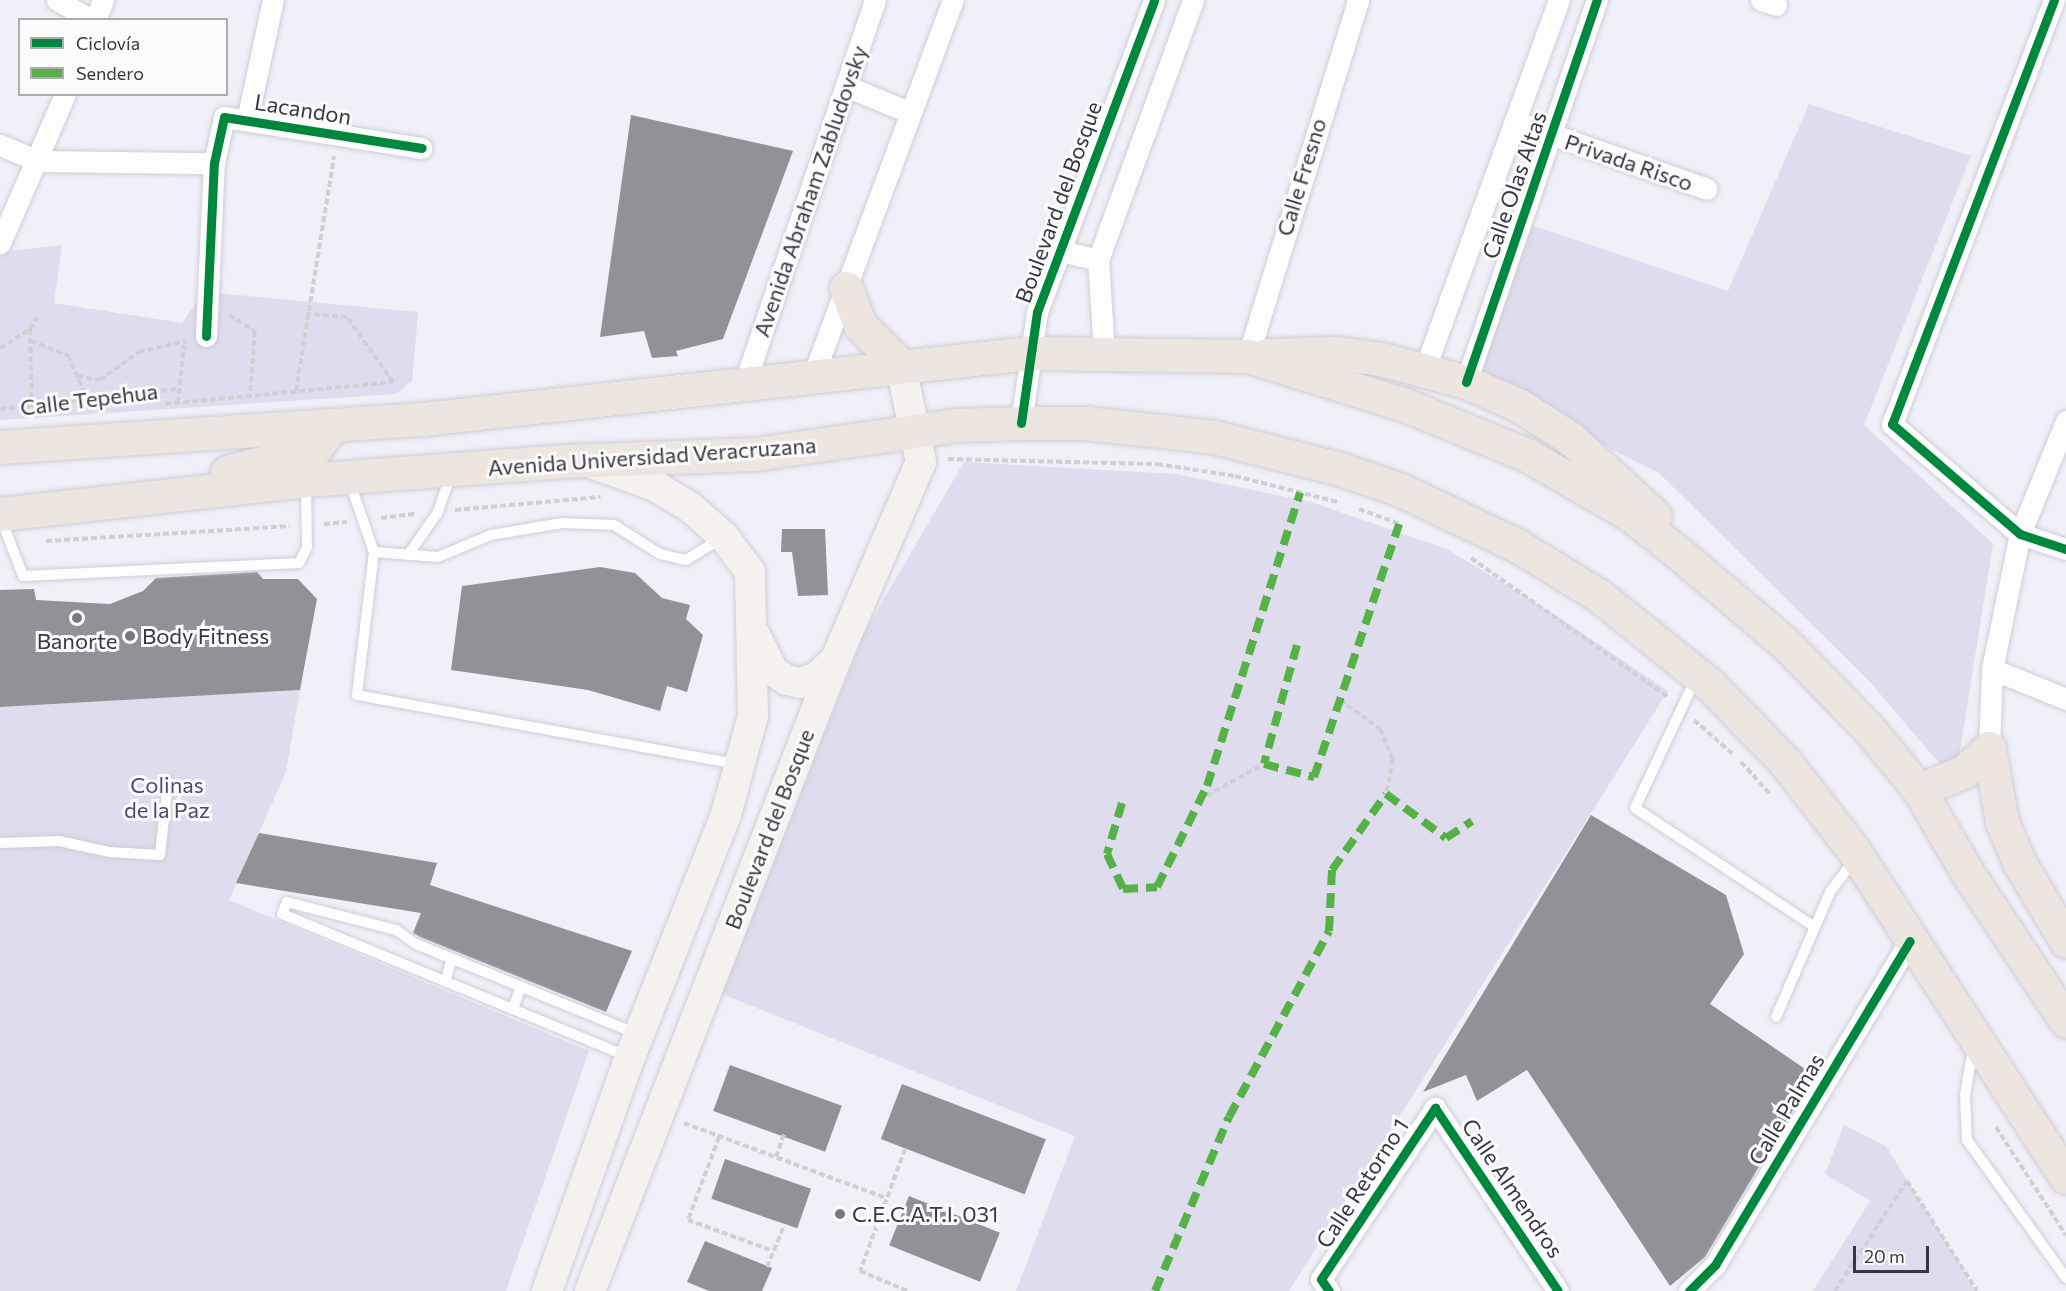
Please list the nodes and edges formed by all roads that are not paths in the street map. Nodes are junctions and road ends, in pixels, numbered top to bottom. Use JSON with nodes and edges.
{"nodes":[{"id":1,"x":57,"y":0,"type":"edge"},
{"id":2,"x":103,"y":0,"type":"edge"},
{"id":3,"x":273,"y":0,"type":"edge"},
{"id":4,"x":875,"y":0,"type":"edge"},
{"id":5,"x":953,"y":0,"type":"edge"},
{"id":6,"x":1154,"y":0,"type":"edge"},
{"id":7,"x":1193,"y":0,"type":"edge"},
{"id":8,"x":1358,"y":0,"type":"edge"},
{"id":9,"x":1559,"y":0,"type":"edge"},
{"id":10,"x":1597,"y":0,"type":"edge"},
{"id":11,"x":2054,"y":0,"type":"edge"},
{"id":12,"x":89,"y":18,"type":"edge"},
{"id":13,"x":94,"y":18,"type":"edge"},
{"id":14,"x":846,"y":86,"type":"junction"},
{"id":15,"x":63,"y":96,"type":"edge"},
{"id":16,"x":911,"y":113,"type":"junction"},
{"id":17,"x":247,"y":120,"type":"junction"},
{"id":18,"x":1516,"y":122,"type":"junction"},
{"id":19,"x":1552,"y":135,"type":"junction"},
{"id":20,"x":0,"y":145,"type":"edge"},
{"id":21,"x":422,"y":148,"type":"dead end"},
{"id":22,"x":38,"y":161,"type":"junction"},
{"id":23,"x":214,"y":164,"type":"junction"},
{"id":24,"x":1707,"y":189,"type":"dead end"},
{"id":25,"x":0,"y":243,"type":"edge"},
{"id":26,"x":1060,"y":250,"type":"junction"},
{"id":27,"x":1098,"y":260,"type":"junction"},
{"id":28,"x":846,"y":288,"type":"junction"},
{"id":29,"x":206,"y":336,"type":"road end"},
{"id":30,"x":1104,"y":352,"type":"junction"},
{"id":31,"x":1030,"y":353,"type":"junction"},
{"id":32,"x":1248,"y":356,"type":"junction"},
{"id":33,"x":901,"y":366,"type":"junction"},
{"id":34,"x":1425,"y":368,"type":"junction"},
{"id":35,"x":813,"y":376,"type":"junction"},
{"id":36,"x":745,"y":382,"type":"junction"},
{"id":37,"x":1467,"y":382,"type":"junction"},
{"id":38,"x":2066,"y":421,"type":"edge"},
{"id":39,"x":1022,"y":423,"type":"junction"},
{"id":40,"x":333,"y":425,"type":"junction"},
{"id":41,"x":0,"y":447,"type":"edge"},
{"id":42,"x":920,"y":447,"type":"junction"},
{"id":43,"x":583,"y":460,"type":"junction"},
{"id":44,"x":452,"y":471,"type":"junction"},
{"id":45,"x":306,"y":480,"type":"junction"},
{"id":46,"x":348,"y":480,"type":"junction"},
{"id":47,"x":214,"y":490,"type":"junction"},
{"id":48,"x":3,"y":524,"type":"edge"},
{"id":49,"x":2020,"y":534,"type":"junction"},
{"id":50,"x":723,"y":537,"type":"junction"},
{"id":51,"x":2066,"y":549,"type":"edge"},
{"id":52,"x":374,"y":552,"type":"junction"},
{"id":53,"x":408,"y":555,"type":"junction"},
{"id":54,"x":1681,"y":555,"type":"junction"},
{"id":55,"x":755,"y":635,"type":"junction"},
{"id":56,"x":836,"y":659,"type":"junction"},
{"id":57,"x":1992,"y":669,"type":"junction"},
{"id":58,"x":1698,"y":674,"type":"junction"},
{"id":59,"x":2066,"y":699,"type":"edge"},
{"id":60,"x":1989,"y":748,"type":"junction"},
{"id":61,"x":741,"y":764,"type":"junction"},
{"id":62,"x":168,"y":782,"type":"dead end"},
{"id":63,"x":1919,"y":790,"type":"junction"},
{"id":64,"x":0,"y":843,"type":"edge"},
{"id":65,"x":1857,"y":856,"type":"junction"},
{"id":66,"x":1814,"y":926,"type":"junction"},
{"id":67,"x":1910,"y":941,"type":"junction"},
{"id":68,"x":2066,"y":941,"type":"edge"},
{"id":69,"x":452,"y":959,"type":"junction"},
{"id":70,"x":445,"y":981,"type":"junction"},
{"id":71,"x":521,"y":986,"type":"junction"},
{"id":72,"x":513,"y":1009,"type":"junction"},
{"id":73,"x":1776,"y":1017,"type":"dead end"},
{"id":74,"x":2066,"y":1021,"type":"edge"},
{"id":75,"x":1975,"y":1040,"type":"junction"},
{"id":76,"x":634,"y":1046,"type":"junction"},
{"id":77,"x":1435,"y":1108,"type":"joint"},
{"id":78,"x":2066,"y":1177,"type":"edge"},
{"id":79,"x":2066,"y":1278,"type":"edge"},
{"id":80,"x":1325,"y":1285,"type":"edge"},
{"id":81,"x":547,"y":1291,"type":"edge"},
{"id":82,"x":590,"y":1291,"type":"edge"},
{"id":83,"x":1558,"y":1291,"type":"edge"},
{"id":84,"x":1689,"y":1291,"type":"edge"}],
"edges":[{"from":1,"to":12,"type":"street"},
{"from":2,"to":13,"type":"street"},
{"from":3,"to":17,"type":"street"},
{"from":4,"to":14,"type":"street","name":"Avenida Abraham Zabludovsky"},
{"from":5,"to":16,"type":"street"},
{"from":6,"to":26,"type":"street","name":"Boulevard del Bosque"},
{"from":7,"to":27,"type":"street"},
{"from":8,"to":32,"type":"street","name":"Calle Fresno"},
{"from":9,"to":18,"type":"street","name":"Calle Olas Altas"},
{"from":10,"to":19,"type":"street","name":"Calle Olas Altas"},
{"from":11,"to":49,"type":"street"},
{"from":14,"to":16,"type":"street"},
{"from":14,"to":36,"type":"street","name":"Avenida Abraham Zabludovsky"},
{"from":15,"to":22,"type":"street"},
{"from":16,"to":28,"type":"street"},
{"from":17,"to":21,"type":"street","name":"Lacandon"},
{"from":17,"to":23,"type":"street","name":"Lacandon"},
{"from":18,"to":19,"type":"street","name":"Privada Risco"},
{"from":18,"to":34,"type":"street","name":"Calle Olas Altas"},
{"from":19,"to":24,"type":"street","name":"Privada Risco"},
{"from":19,"to":37,"type":"street","name":"Calle Olas Altas"},
{"from":20,"to":22,"type":"street"},
{"from":22,"to":23,"type":"street"},
{"from":22,"to":25,"type":"street"},
{"from":23,"to":29,"type":"street"},
{"from":26,"to":27,"type":"street"},
{"from":26,"to":31,"type":"street","name":"Boulevard del Bosque"},
{"from":27,"to":30,"type":"street"},
{"from":28,"to":33,"type":"main road"},
{"from":28,"to":35,"type":"street"},
{"from":30,"to":31,"type":"main road"},
{"from":30,"to":32,"type":"main road"},
{"from":31,"to":33,"type":"main road"},
{"from":31,"to":39,"type":"street","name":"Boulevard del Bosque"},
{"from":32,"to":34,"type":"main road"},
{"from":32,"to":54,"type":"main road"},
{"from":33,"to":35,"type":"main road"},
{"from":33,"to":42,"type":"main road"},
{"from":34,"to":37,"type":"main road"},
{"from":35,"to":36,"type":"main road"},
{"from":36,"to":40,"type":"main road"},
{"from":37,"to":54,"type":"main road"},
{"from":38,"to":49,"type":"street"},
{"from":39,"to":42,"type":"main road","name":"Avenida Universidad Veracruzana"},
{"from":39,"to":58,"type":"main road","name":"Avenida Universidad Veracruzana"},
{"from":40,"to":41,"type":"main road"},
{"from":40,"to":47,"type":"main road"},
{"from":42,"to":43,"type":"main road","name":"Avenida Universidad Veracruzana"},
{"from":42,"to":56,"type":"main road","name":"Boulevard del Bosque"},
{"from":43,"to":44,"type":"main road","name":"Avenida Universidad Veracruzana"},
{"from":43,"to":50,"type":"main road","name":"Boulevard del Bosque"},
{"from":44,"to":46,"type":"main road","name":"Avenida Universidad Veracruzana"},
{"from":44,"to":53,"type":"lane"},
{"from":45,"to":46,"type":"main road","name":"Avenida Universidad Veracruzana"},
{"from":45,"to":47,"type":"main road","name":"Avenida Universidad Veracruzana"},
{"from":45,"to":48,"type":"lane"},
{"from":46,"to":52,"type":"lane"},
{"from":47,"to":48,"type":"main road","name":"Avenida Universidad Veracruzana"},
{"from":49,"to":51,"type":"street"},
{"from":49,"to":57,"type":"street"},
{"from":50,"to":53,"type":"lane"},
{"from":50,"to":55,"type":"main road","name":"Boulevard del Bosque"},
{"from":52,"to":53,"type":"lane"},
{"from":52,"to":61,"type":"lane"},
{"from":54,"to":63,"type":"main road"},
{"from":55,"to":56,"type":"main road"},
{"from":55,"to":61,"type":"main road","name":"Boulevard del Bosque"},
{"from":56,"to":82,"type":"main road","name":"Boulevard del Bosque"},
{"from":57,"to":59,"type":"street"},
{"from":57,"to":60,"type":"street"},
{"from":58,"to":65,"type":"main road","name":"Avenida Universidad Veracruzana"},
{"from":58,"to":66,"type":"lane"},
{"from":60,"to":63,"type":"main road"},
{"from":60,"to":68,"type":"main road"},
{"from":61,"to":76,"type":"main road","name":"Boulevard del Bosque"},
{"from":62,"to":64,"type":"lane"},
{"from":63,"to":74,"type":"main road"},
{"from":65,"to":66,"type":"lane"},
{"from":65,"to":67,"type":"main road","name":"Avenida Universidad Veracruzana"},
{"from":66,"to":73,"type":"lane"},
{"from":67,"to":75,"type":"main road","name":"Avenida Universidad Veracruzana"},
{"from":67,"to":84,"type":"street","name":"Calle Palmas"},
{"from":69,"to":70,"type":"lane"},
{"from":69,"to":70,"type":"lane"},
{"from":69,"to":71,"type":"lane"},
{"from":70,"to":72,"type":"lane"},
{"from":71,"to":72,"type":"lane"},
{"from":71,"to":76,"type":"lane"},
{"from":72,"to":76,"type":"lane"},
{"from":75,"to":78,"type":"main road","name":"Avenida Universidad Veracruzana"},
{"from":75,"to":79,"type":"lane"},
{"from":76,"to":81,"type":"main road","name":"Boulevard del Bosque"},
{"from":77,"to":80,"type":"street","name":"Calle Retorno 1"},
{"from":77,"to":83,"type":"street","name":"Calle Almendros"}]}
